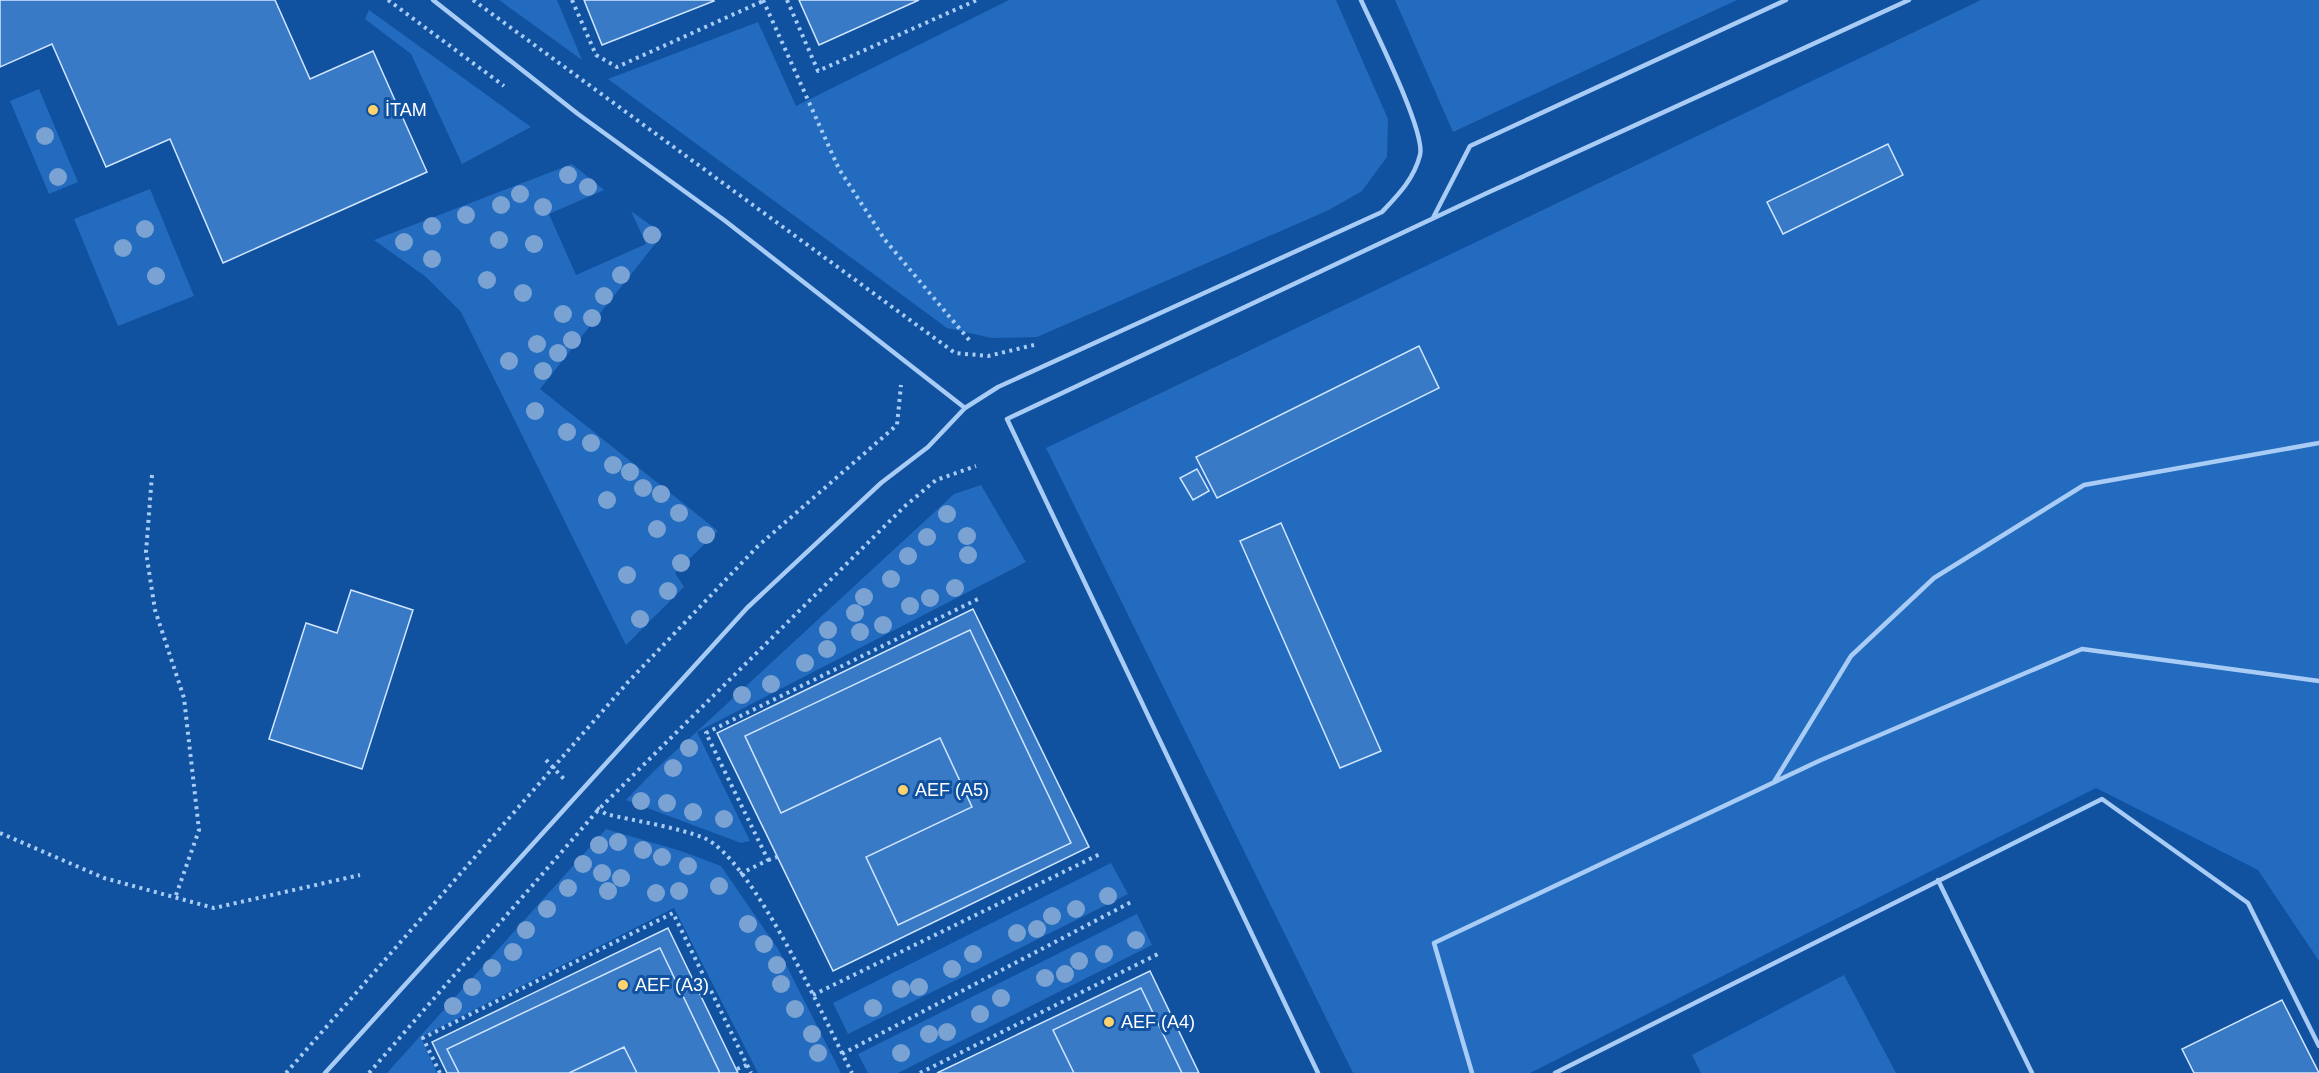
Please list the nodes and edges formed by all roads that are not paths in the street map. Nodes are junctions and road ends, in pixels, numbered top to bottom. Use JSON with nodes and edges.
{"nodes":[{"id":1,"x":433,"y":0,"type":"edge"},
{"id":2,"x":1361,"y":0,"type":"edge"},
{"id":3,"x":1786,"y":0,"type":"edge"},
{"id":4,"x":1909,"y":0,"type":"edge"},
{"id":5,"x":1432,"y":219,"type":"junction"},
{"id":6,"x":965,"y":408,"type":"junction"},
{"id":7,"x":2319,"y":443,"type":"edge"},
{"id":8,"x":2319,"y":681,"type":"edge"},
{"id":9,"x":1774,"y":782,"type":"junction"},
{"id":10,"x":1938,"y":880,"type":"junction"},
{"id":11,"x":2319,"y":1046,"type":"edge"},
{"id":12,"x":326,"y":1073,"type":"edge"},
{"id":13,"x":1318,"y":1073,"type":"edge"},
{"id":14,"x":1472,"y":1073,"type":"edge"},
{"id":15,"x":1555,"y":1073,"type":"edge"},
{"id":16,"x":2032,"y":1073,"type":"edge"}],
"edges":[{"from":1,"to":6,"type":"lane"},
{"from":2,"to":6,"type":"lane"},
{"from":3,"to":5,"type":"lane"},
{"from":4,"to":5,"type":"lane"},
{"from":5,"to":13,"type":"lane"},
{"from":6,"to":12,"type":"lane"},
{"from":7,"to":9,"type":"lane"},
{"from":8,"to":9,"type":"lane"},
{"from":9,"to":14,"type":"lane"},
{"from":10,"to":11,"type":"lane"},
{"from":10,"to":15,"type":"lane"},
{"from":10,"to":16,"type":"lane"}]}
